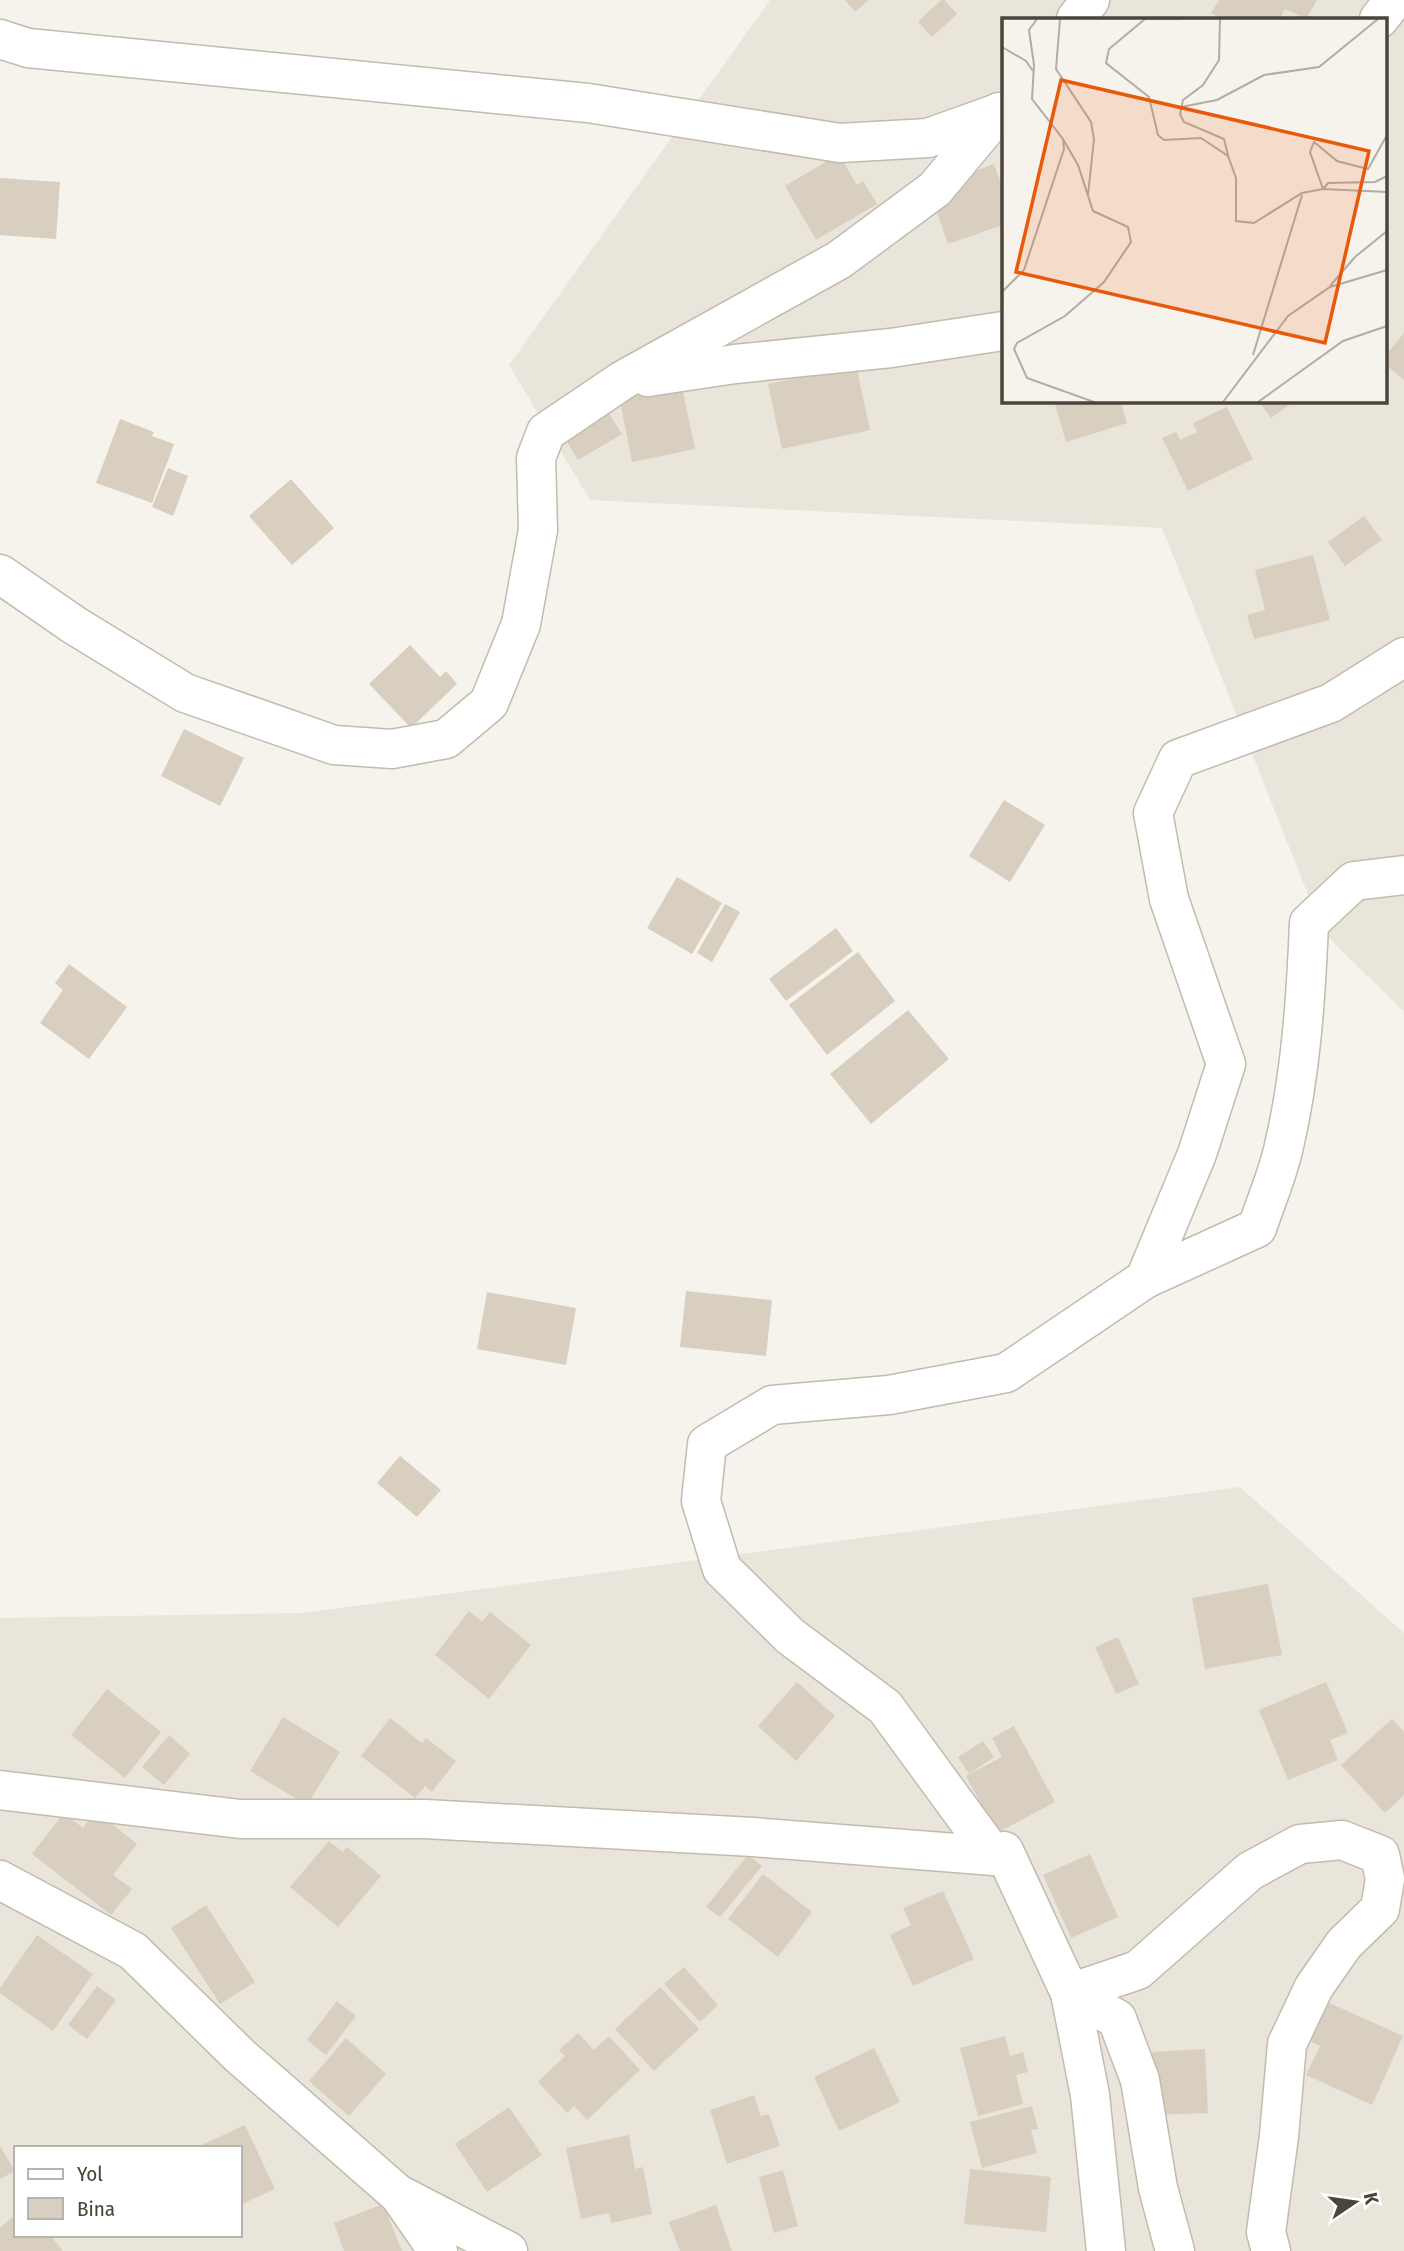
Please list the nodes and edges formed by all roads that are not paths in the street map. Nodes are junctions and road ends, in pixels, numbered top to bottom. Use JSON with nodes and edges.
{"nodes":[{"id":1,"x":1090,"y":0,"type":"edge"},
{"id":2,"x":1394,"y":0,"type":"edge"},
{"id":3,"x":1077,"y":18,"type":"edge"},
{"id":4,"x":1380,"y":18,"type":"edge"},
{"id":5,"x":0,"y":39,"type":"edge"},
{"id":6,"x":1001,"y":110,"type":"edge"},
{"id":7,"x":1002,"y":331,"type":"edge"},
{"id":8,"x":623,"y":380,"type":"junction"},
{"id":9,"x":0,"y":574,"type":"edge"},
{"id":10,"x":1404,"y":657,"type":"edge"},
{"id":11,"x":1404,"y":875,"type":"edge"},
{"id":12,"x":1145,"y":1279,"type":"junction"},
{"id":13,"x":0,"y":1790,"type":"edge"},
{"id":14,"x":994,"y":1856,"type":"junction"},
{"id":15,"x":0,"y":1880,"type":"edge"},
{"id":16,"x":1070,"y":1993,"type":"junction"},
{"id":17,"x":399,"y":2195,"type":"junction"},
{"id":18,"x":438,"y":2251,"type":"edge"},
{"id":19,"x":508,"y":2251,"type":"edge"},
{"id":20,"x":1106,"y":2251,"type":"edge"},
{"id":21,"x":1175,"y":2251,"type":"edge"},
{"id":22,"x":1271,"y":2251,"type":"edge"}],
"edges":[{"from":1,"to":3,"type":"street"},
{"from":2,"to":4,"type":"street"},
{"from":5,"to":6,"type":"street"},
{"from":6,"to":8,"type":"street"},
{"from":7,"to":8,"type":"street"},
{"from":8,"to":9,"type":"street"},
{"from":10,"to":12,"type":"street"},
{"from":11,"to":12,"type":"street"},
{"from":12,"to":14,"type":"street"},
{"from":13,"to":14,"type":"street"},
{"from":14,"to":16,"type":"street"},
{"from":15,"to":17,"type":"street"},
{"from":16,"to":20,"type":"street"},
{"from":16,"to":21,"type":"street"},
{"from":16,"to":22,"type":"street"},
{"from":17,"to":18,"type":"street"},
{"from":17,"to":19,"type":"street"}]}
